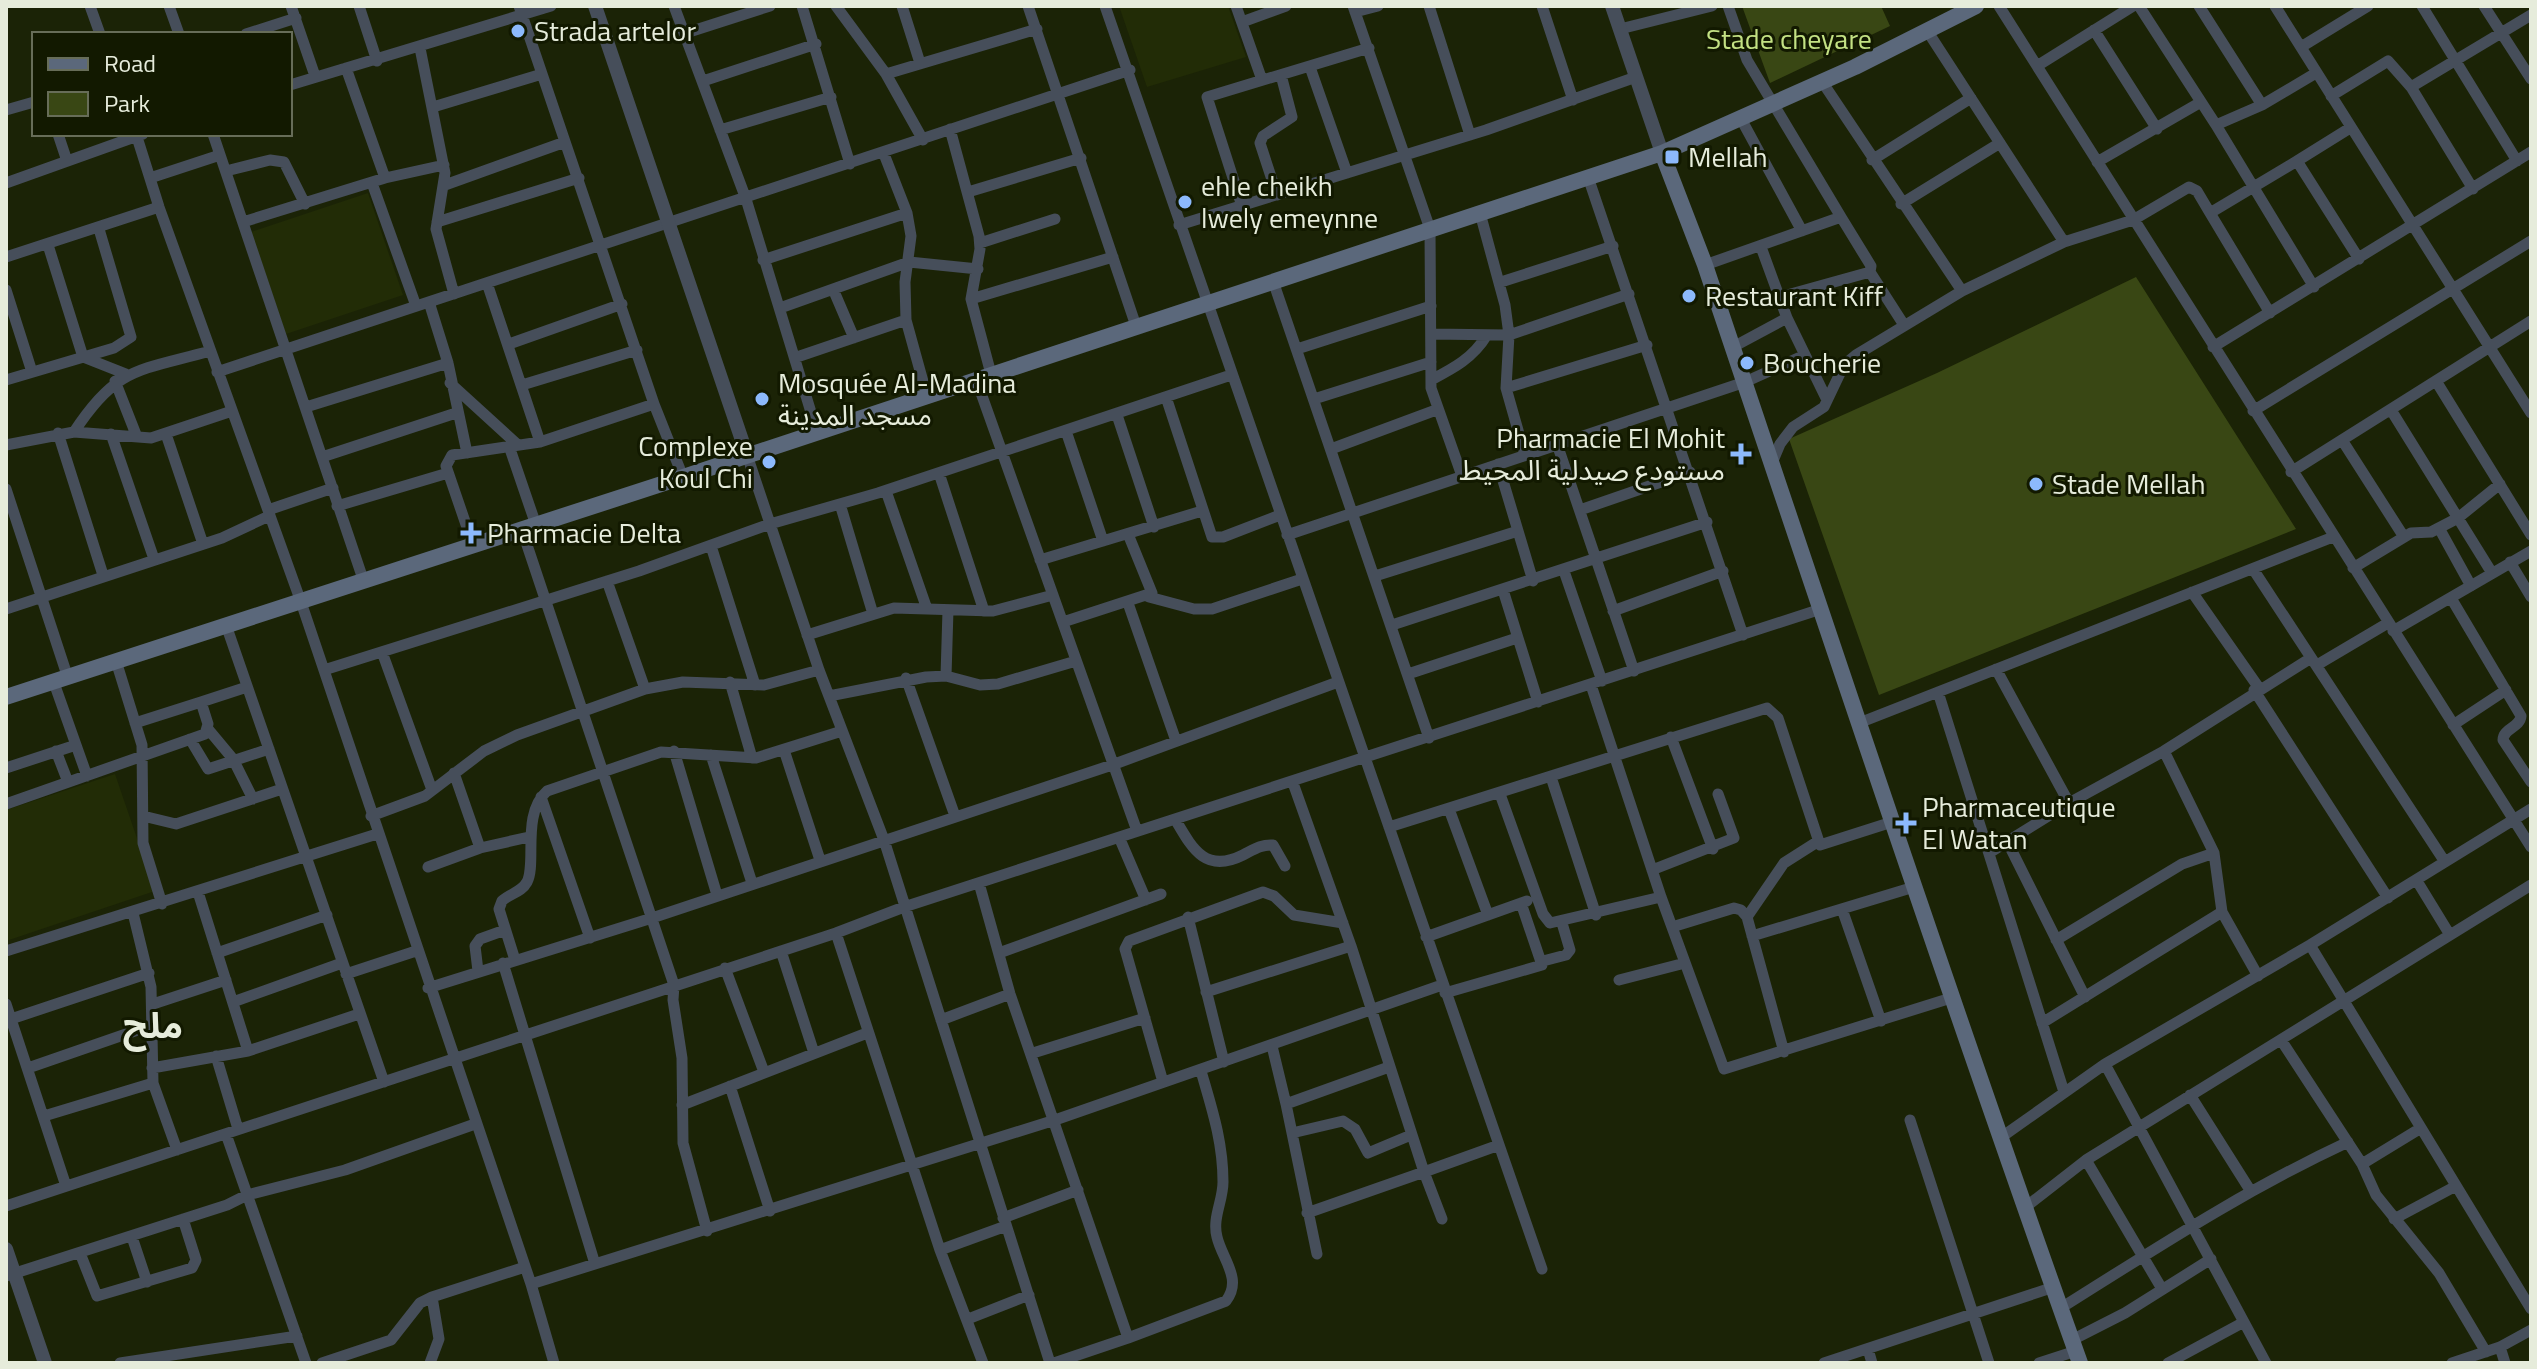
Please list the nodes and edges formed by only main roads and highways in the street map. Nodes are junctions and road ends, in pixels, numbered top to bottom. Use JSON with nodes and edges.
{"nodes":[{"id":1,"x":1976,"y":6,"type":"edge"},
{"id":2,"x":1662,"y":153,"type":"junction"},
{"id":3,"x":6,"y":697,"type":"edge"},
{"id":4,"x":2076,"y":1351,"type":"edge"}],
"edges":[{"from":1,"to":2,"type":"main road"},
{"from":2,"to":3,"type":"main road"},
{"from":2,"to":4,"type":"main road"}]}
